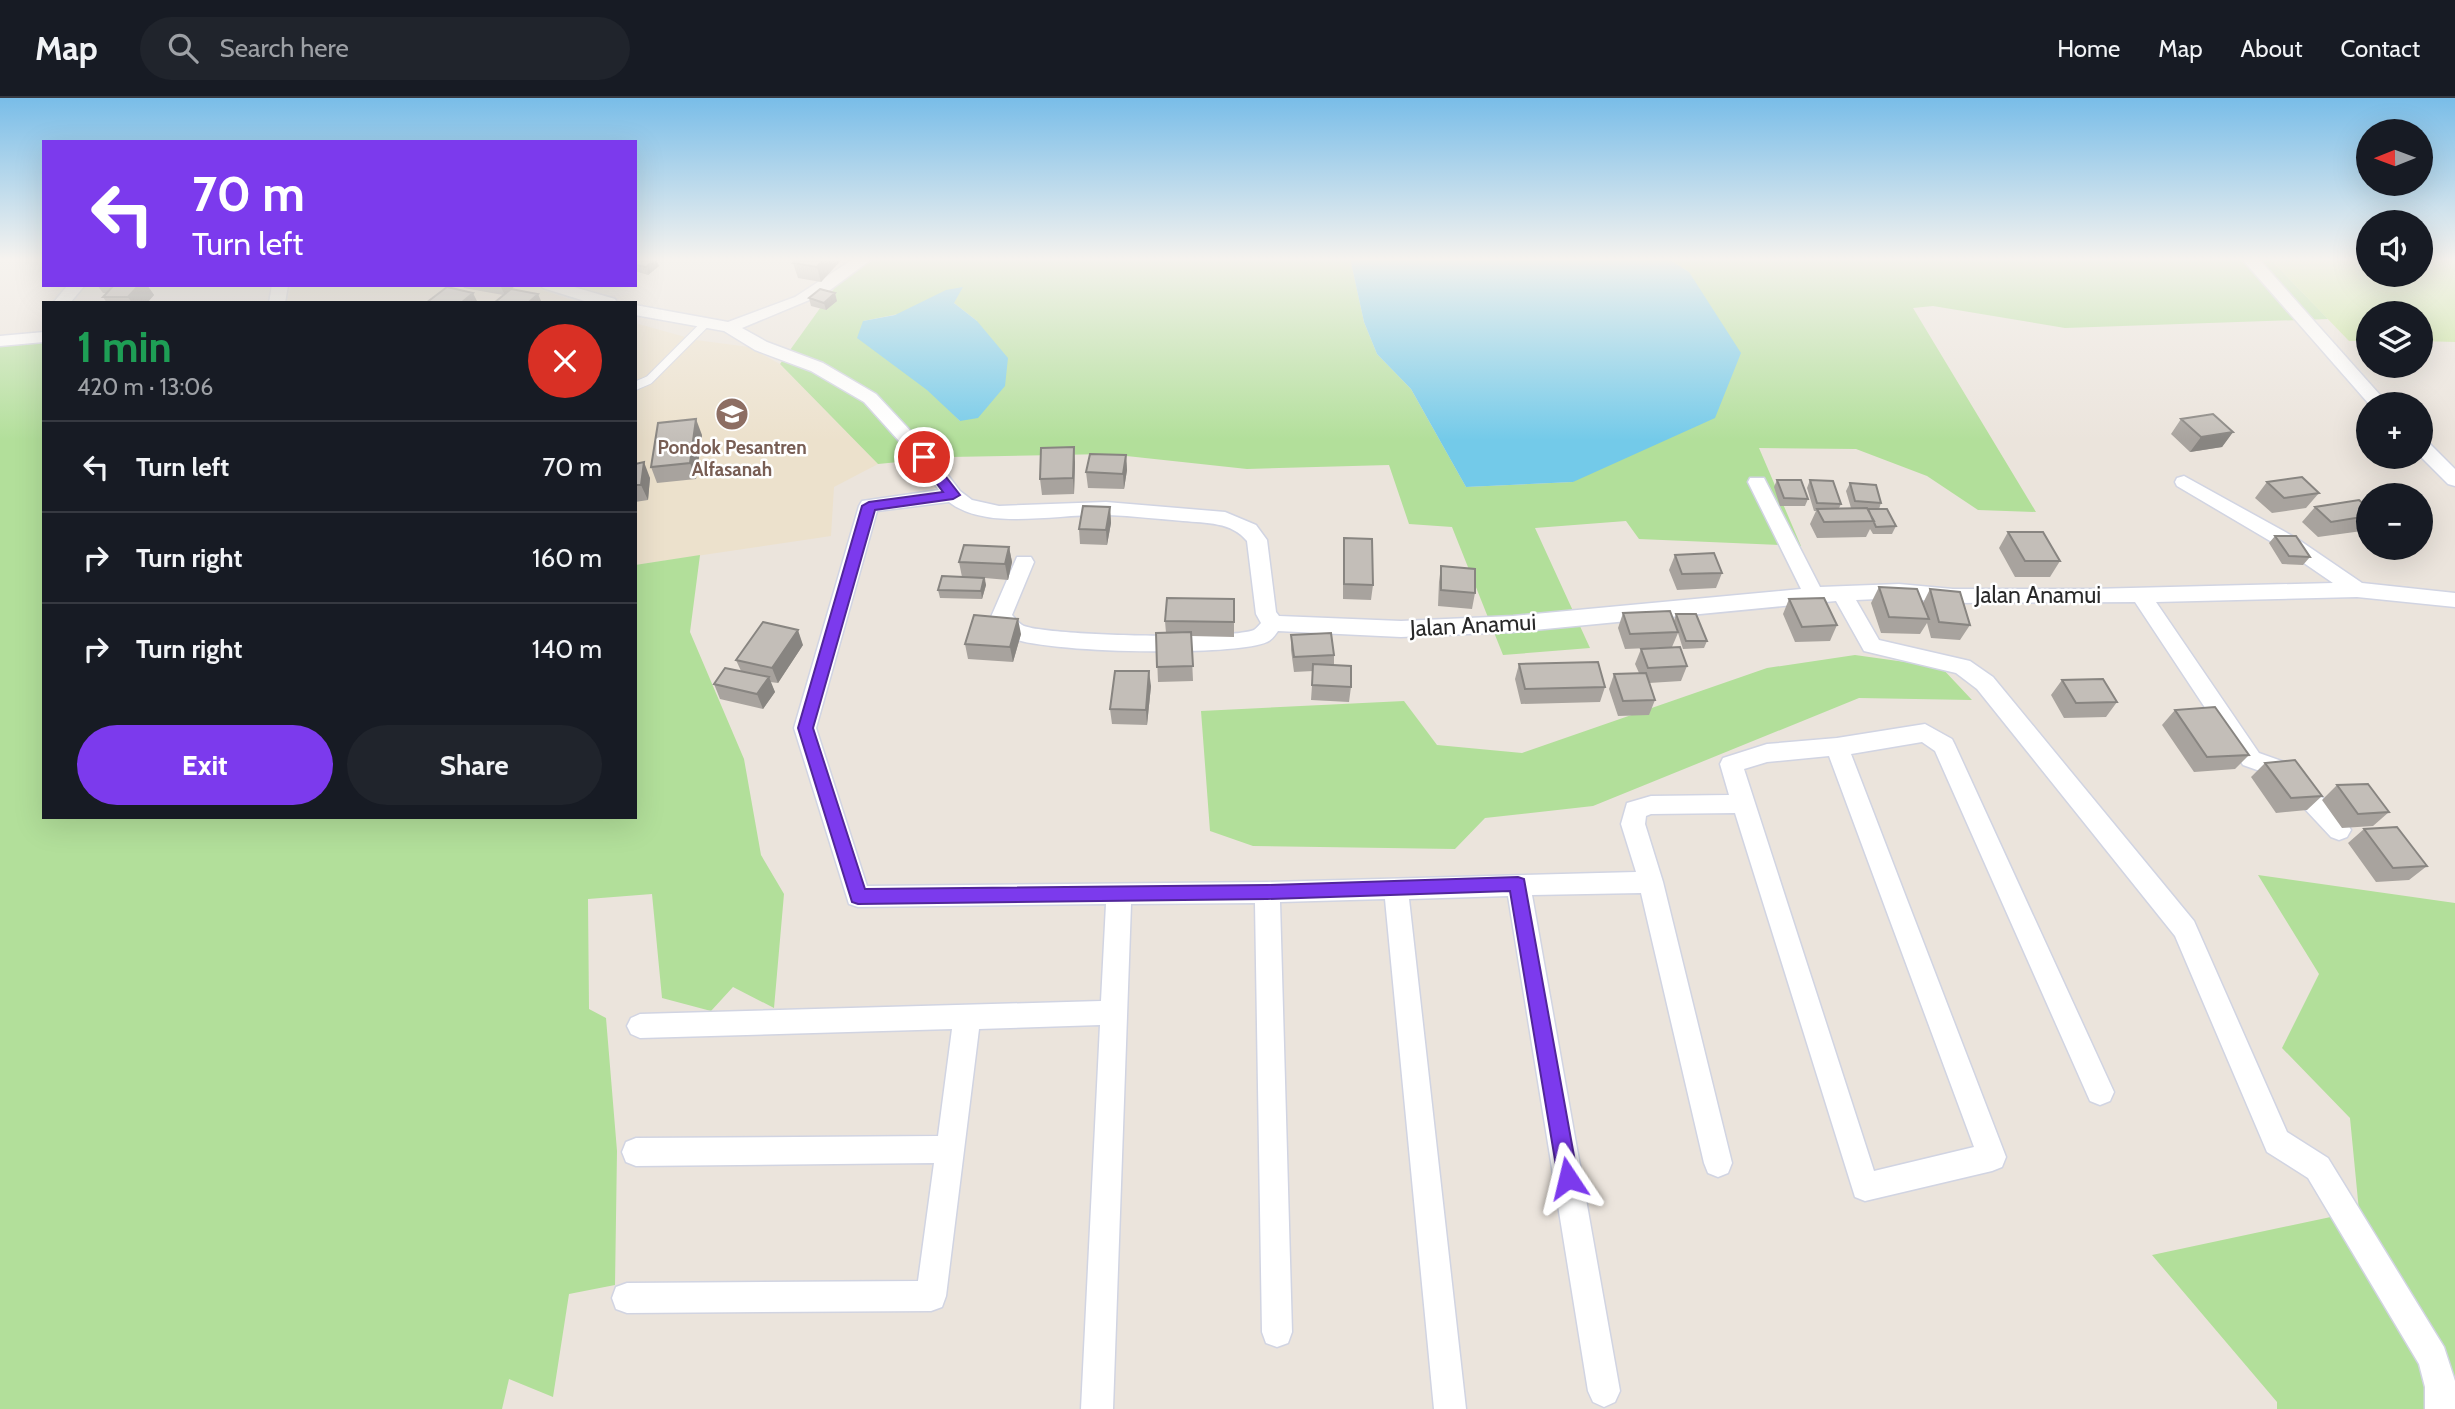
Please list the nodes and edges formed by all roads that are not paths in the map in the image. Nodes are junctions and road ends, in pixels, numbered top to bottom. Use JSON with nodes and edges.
{"nodes":[{"id":1,"x":677,"y":319,"type":"edge"},
{"id":2,"x":750,"y":319,"type":"edge"},
{"id":3,"x":2305,"y":319,"type":"edge"},
{"id":4,"x":704,"y":325,"type":"junction"},
{"id":5,"x":729,"y":327,"type":"junction"},
{"id":6,"x":36,"y":338,"type":"edge"},
{"id":7,"x":0,"y":341,"type":"edge"},
{"id":8,"x":637,"y":385,"type":"edge"},
{"id":9,"x":2367,"y":392,"type":"edge"},
{"id":10,"x":2433,"y":458,"type":"edge"},
{"id":11,"x":2455,"y":480,"type":"edge"},
{"id":12,"x":1757,"y":482,"type":"dead end"},
{"id":13,"x":2184,"y":482,"type":"dead end"},
{"id":14,"x":953,"y":495,"type":"junction"},
{"id":15,"x":1024,"y":562,"type":"dead end"},
{"id":16,"x":2357,"y":590,"type":"junction"},
{"id":17,"x":1842,"y":593,"type":"junction"},
{"id":18,"x":2140,"y":594,"type":"junction"},
{"id":19,"x":1814,"y":595,"type":"junction"},
{"id":20,"x":2455,"y":600,"type":"edge"},
{"id":21,"x":1273,"y":623,"type":"junction"},
{"id":22,"x":1837,"y":747,"type":"junction"},
{"id":23,"x":1743,"y":804,"type":"junction"},
{"id":24,"x":2339,"y":830,"type":"dead end"},
{"id":25,"x":1651,"y":882,"type":"junction"},
{"id":26,"x":1518,"y":884,"type":"junction"},
{"id":27,"x":1396,"y":888,"type":"junction"},
{"id":28,"x":1267,"y":892,"type":"junction"},
{"id":29,"x":1119,"y":894,"type":"junction"},
{"id":30,"x":1114,"y":1013,"type":"junction"},
{"id":31,"x":967,"y":1018,"type":"junction"},
{"id":32,"x":640,"y":1026,"type":"dead end"},
{"id":33,"x":2100,"y":1092,"type":"dead end"},
{"id":34,"x":950,"y":1149,"type":"junction"},
{"id":35,"x":636,"y":1152,"type":"dead end"},
{"id":36,"x":1718,"y":1163,"type":"dead end"},
{"id":37,"x":627,"y":1298,"type":"dead end"},
{"id":38,"x":1277,"y":1332,"type":"dead end"},
{"id":39,"x":1604,"y":1391,"type":"dead end"},
{"id":40,"x":1097,"y":1409,"type":"edge"},
{"id":41,"x":1450,"y":1409,"type":"edge"},
{"id":42,"x":2441,"y":1409,"type":"edge"}],
"edges":[{"from":1,"to":4,"type":"street"},
{"from":2,"to":5,"type":"street"},
{"from":3,"to":9,"type":"street"},
{"from":4,"to":5,"type":"street"},
{"from":4,"to":8,"type":"lane"},
{"from":5,"to":14,"type":"street"},
{"from":6,"to":7,"type":"street"},
{"from":10,"to":11,"type":"street"},
{"from":12,"to":19,"type":"street"},
{"from":13,"to":16,"type":"street"},
{"from":14,"to":21,"type":"street"},
{"from":14,"to":29,"type":"street"},
{"from":15,"to":21,"type":"street"},
{"from":16,"to":18,"type":"street","name":"Jalan Anamui"},
{"from":16,"to":20,"type":"street","name":"Jalan Anamui"},
{"from":17,"to":18,"type":"street","name":"Jalan Anamui"},
{"from":17,"to":19,"type":"street","name":"Jalan Anamui"},
{"from":17,"to":42,"type":"street"},
{"from":18,"to":24,"type":"street"},
{"from":19,"to":21,"type":"street","name":"Jalan Anamui"},
{"from":22,"to":23,"type":"street"},
{"from":22,"to":23,"type":"street"},
{"from":22,"to":33,"type":"street"},
{"from":23,"to":25,"type":"street"},
{"from":25,"to":26,"type":"street"},
{"from":25,"to":36,"type":"street"},
{"from":26,"to":27,"type":"street"},
{"from":26,"to":39,"type":"street"},
{"from":27,"to":28,"type":"street"},
{"from":27,"to":41,"type":"street"},
{"from":28,"to":29,"type":"street"},
{"from":28,"to":38,"type":"street"},
{"from":29,"to":30,"type":"street"},
{"from":30,"to":31,"type":"street"},
{"from":30,"to":40,"type":"street"},
{"from":31,"to":32,"type":"street"},
{"from":31,"to":34,"type":"street"},
{"from":34,"to":35,"type":"street"},
{"from":34,"to":37,"type":"street"}]}
